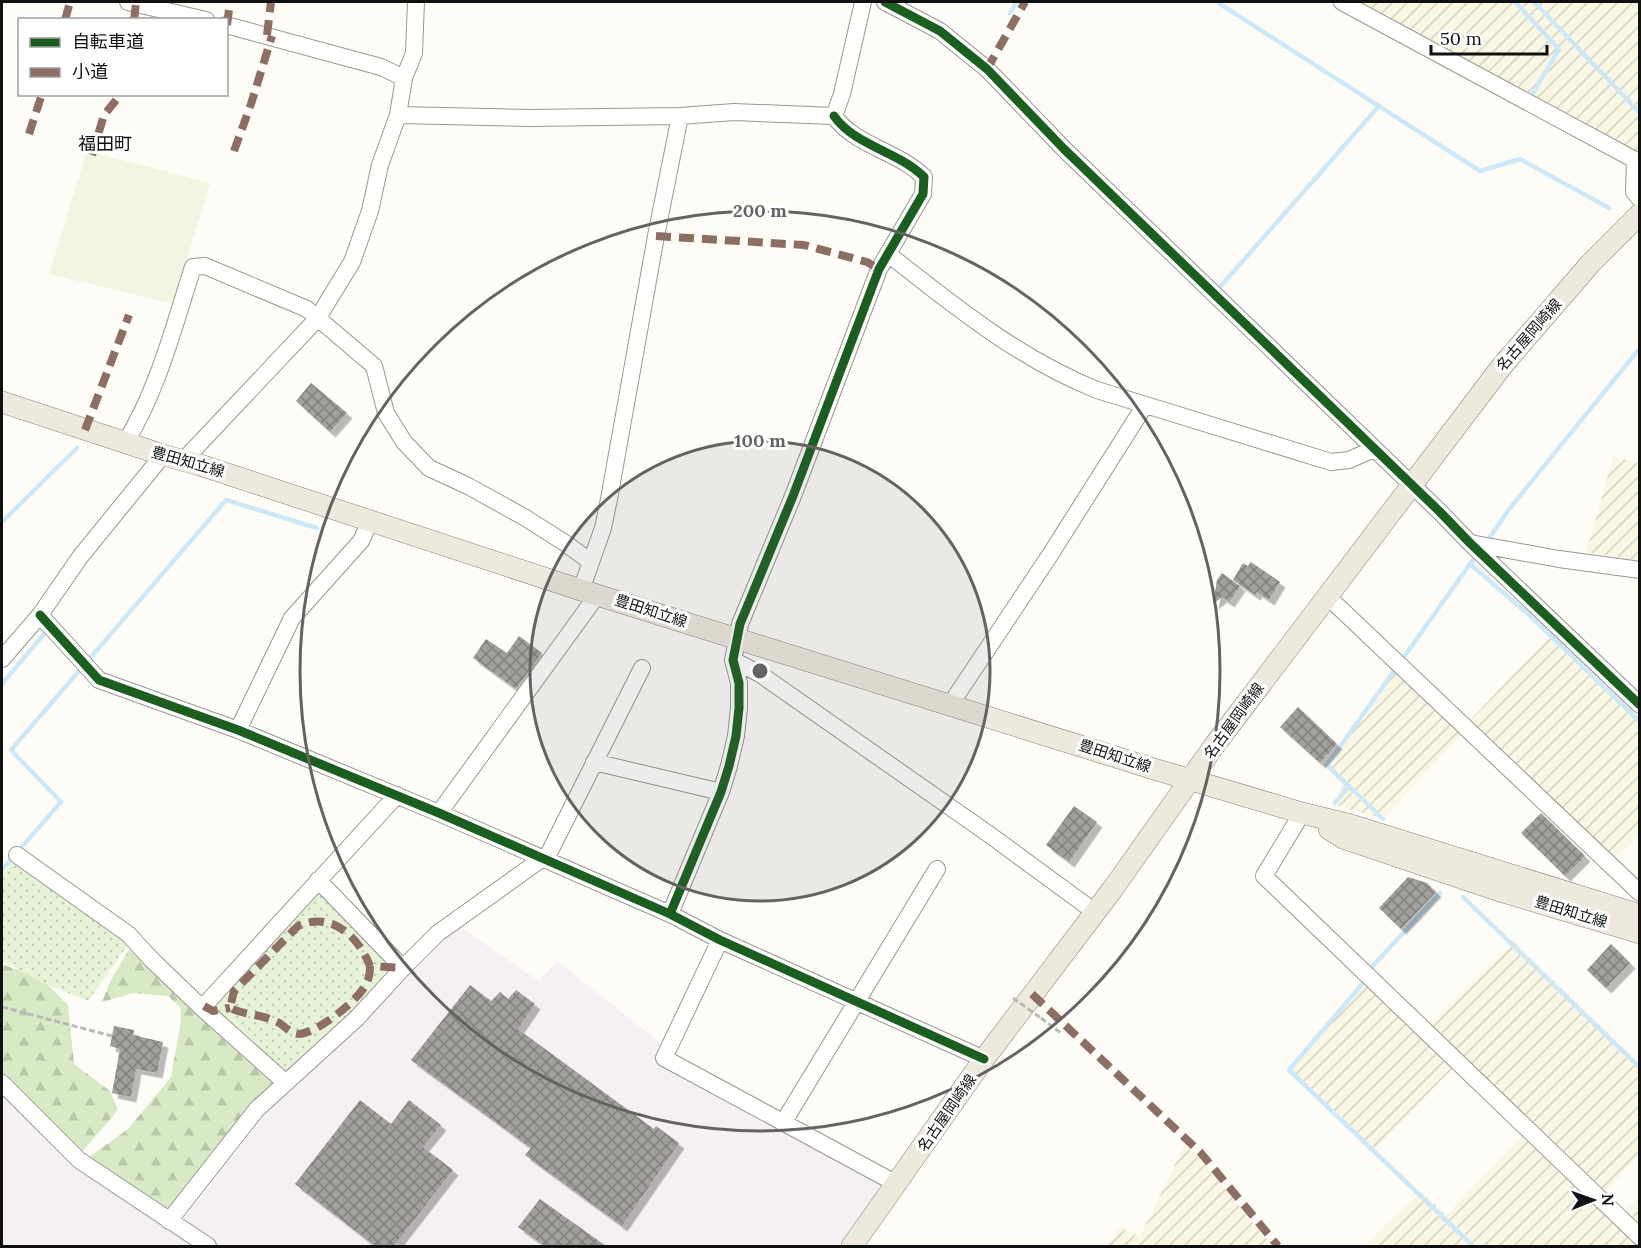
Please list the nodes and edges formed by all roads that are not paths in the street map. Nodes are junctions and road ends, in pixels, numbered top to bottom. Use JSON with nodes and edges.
{"nodes":[{"id":1,"x":128,"y":2,"type":"edge"},
{"id":2,"x":416,"y":2,"type":"edge"},
{"id":3,"x":863,"y":2,"type":"edge"},
{"id":4,"x":885,"y":2,"type":"edge"},
{"id":5,"x":1342,"y":2,"type":"edge"},
{"id":6,"x":197,"y":18,"type":"edge"},
{"id":7,"x":228,"y":26,"type":"edge"},
{"id":8,"x":404,"y":78,"type":"junction"},
{"id":9,"x":398,"y":115,"type":"junction"},
{"id":10,"x":680,"y":116,"type":"junction"},
{"id":11,"x":834,"y":116,"type":"junction"},
{"id":12,"x":1640,"y":199,"type":"edge"},
{"id":13,"x":1640,"y":214,"type":"edge"},
{"id":14,"x":888,"y":254,"type":"junction"},
{"id":15,"x":317,"y":319,"type":"junction"},
{"id":16,"x":2,"y":402,"type":"edge"},
{"id":17,"x":1145,"y":405,"type":"junction"},
{"id":18,"x":125,"y":443,"type":"junction"},
{"id":19,"x":1374,"y":448,"type":"junction"},
{"id":20,"x":163,"y":455,"type":"junction"},
{"id":21,"x":183,"y":461,"type":"junction"},
{"id":22,"x":1412,"y":487,"type":"junction"},
{"id":23,"x":370,"y":521,"type":"junction"},
{"id":24,"x":1470,"y":543,"type":"junction"},
{"id":25,"x":591,"y":562,"type":"junction"},
{"id":26,"x":1640,"y":570,"type":"edge"},
{"id":27,"x":590,"y":592,"type":"junction"},
{"id":28,"x":1327,"y":596,"type":"junction"},
{"id":29,"x":40,"y":615,"type":"junction"},
{"id":30,"x":736,"y":637,"type":"junction"},
{"id":31,"x":2,"y":659,"type":"edge"},
{"id":32,"x":733,"y":660,"type":"junction"},
{"id":33,"x":642,"y":669,"type":"dead end"},
{"id":34,"x":950,"y":705,"type":"junction"},
{"id":35,"x":1640,"y":705,"type":"edge"},
{"id":36,"x":238,"y":730,"type":"junction"},
{"id":37,"x":594,"y":762,"type":"junction"},
{"id":38,"x":1192,"y":779,"type":"junction"},
{"id":39,"x":721,"y":792,"type":"junction"},
{"id":40,"x":397,"y":795,"type":"junction"},
{"id":41,"x":439,"y":813,"type":"junction"},
{"id":42,"x":1302,"y":813,"type":"junction"},
{"id":43,"x":17,"y":855,"type":"dead end"},
{"id":44,"x":545,"y":858,"type":"junction"},
{"id":45,"x":937,"y":869,"type":"dead end"},
{"id":46,"x":318,"y":880,"type":"junction"},
{"id":47,"x":1640,"y":893,"type":"edge"},
{"id":48,"x":1095,"y":912,"type":"junction"},
{"id":49,"x":670,"y":914,"type":"junction"},
{"id":50,"x":1640,"y":915,"type":"edge"},
{"id":51,"x":1640,"y":933,"type":"edge"},
{"id":52,"x":720,"y":940,"type":"junction"},
{"id":53,"x":403,"y":968,"type":"junction"},
{"id":54,"x":856,"y":1001,"type":"junction"},
{"id":55,"x":202,"y":1008,"type":"junction"},
{"id":56,"x":984,"y":1059,"type":"junction"},
{"id":57,"x":2,"y":1083,"type":"edge"},
{"id":58,"x":286,"y":1083,"type":"junction"},
{"id":59,"x":783,"y":1123,"type":"junction"},
{"id":60,"x":897,"y":1184,"type":"junction"},
{"id":61,"x":169,"y":1221,"type":"junction"},
{"id":62,"x":1640,"y":1237,"type":"edge"},
{"id":63,"x":208,"y":1246,"type":"edge"},
{"id":64,"x":852,"y":1246,"type":"edge"}],
"edges":[{"from":1,"to":6,"type":"street"},
{"from":2,"to":8,"type":"street"},
{"from":3,"to":11,"type":"street"},
{"from":4,"to":19,"type":"street"},
{"from":5,"to":12,"type":"street"},
{"from":7,"to":8,"type":"street"},
{"from":8,"to":9,"type":"street"},
{"from":9,"to":10,"type":"street"},
{"from":9,"to":15,"type":"street"},
{"from":10,"to":11,"type":"street"},
{"from":10,"to":25,"type":"street"},
{"from":11,"to":14,"type":"street"},
{"from":13,"to":22,"type":"main road","name":"名古屋岡崎線"},
{"from":14,"to":17,"type":"street"},
{"from":14,"to":30,"type":"street"},
{"from":15,"to":18,"type":"street"},
{"from":15,"to":21,"type":"street"},
{"from":15,"to":25,"type":"street"},
{"from":16,"to":18,"type":"main road","name":"豊田知立線"},
{"from":17,"to":19,"type":"street"},
{"from":17,"to":34,"type":"street"},
{"from":18,"to":20,"type":"main road","name":"豊田知立線"},
{"from":19,"to":22,"type":"street"},
{"from":20,"to":21,"type":"main road","name":"豊田知立線"},
{"from":20,"to":29,"type":"street"},
{"from":21,"to":23,"type":"main road","name":"豊田知立線"},
{"from":22,"to":24,"type":"street"},
{"from":22,"to":28,"type":"main road","name":"名古屋岡崎線"},
{"from":23,"to":27,"type":"main road","name":"豊田知立線"},
{"from":23,"to":36,"type":"street"},
{"from":24,"to":26,"type":"street"},
{"from":24,"to":35,"type":"street"},
{"from":25,"to":27,"type":"street"},
{"from":27,"to":30,"type":"main road","name":"豊田知立線"},
{"from":27,"to":41,"type":"street"},
{"from":28,"to":38,"type":"main road","name":"名古屋岡崎線"},
{"from":28,"to":47,"type":"street"},
{"from":29,"to":31,"type":"street"},
{"from":29,"to":36,"type":"street"},
{"from":30,"to":32,"type":"street"},
{"from":30,"to":34,"type":"main road","name":"豊田知立線"},
{"from":32,"to":39,"type":"street"},
{"from":32,"to":48,"type":"street"},
{"from":33,"to":37,"type":"street"},
{"from":34,"to":38,"type":"main road","name":"豊田知立線"},
{"from":36,"to":40,"type":"street"},
{"from":37,"to":39,"type":"street"},
{"from":37,"to":44,"type":"street"},
{"from":38,"to":42,"type":"main road","name":"豊田知立線"},
{"from":38,"to":48,"type":"main road","name":"名古屋岡崎線"},
{"from":39,"to":49,"type":"street"},
{"from":40,"to":41,"type":"street"},
{"from":40,"to":46,"type":"street"},
{"from":41,"to":44,"type":"street"},
{"from":42,"to":50,"type":"main road","name":"豊田知立線"},
{"from":42,"to":51,"type":"main road","name":"豊田知立線"},
{"from":42,"to":62,"type":"street"},
{"from":43,"to":55,"type":"street"},
{"from":44,"to":49,"type":"street"},
{"from":44,"to":53,"type":"street"},
{"from":45,"to":54,"type":"street"},
{"from":46,"to":53,"type":"street"},
{"from":46,"to":55,"type":"street"},
{"from":48,"to":56,"type":"main road","name":"名古屋岡崎線"},
{"from":49,"to":52,"type":"street"},
{"from":52,"to":54,"type":"street"},
{"from":52,"to":59,"type":"street"},
{"from":53,"to":58,"type":"street"},
{"from":54,"to":56,"type":"street"},
{"from":54,"to":59,"type":"street"},
{"from":55,"to":58,"type":"street"},
{"from":56,"to":60,"type":"main road","name":"名古屋岡崎線"},
{"from":57,"to":61,"type":"street"},
{"from":58,"to":61,"type":"street"},
{"from":59,"to":60,"type":"street"},
{"from":60,"to":64,"type":"main road","name":"名古屋岡崎線"},
{"from":61,"to":63,"type":"street"}]}
